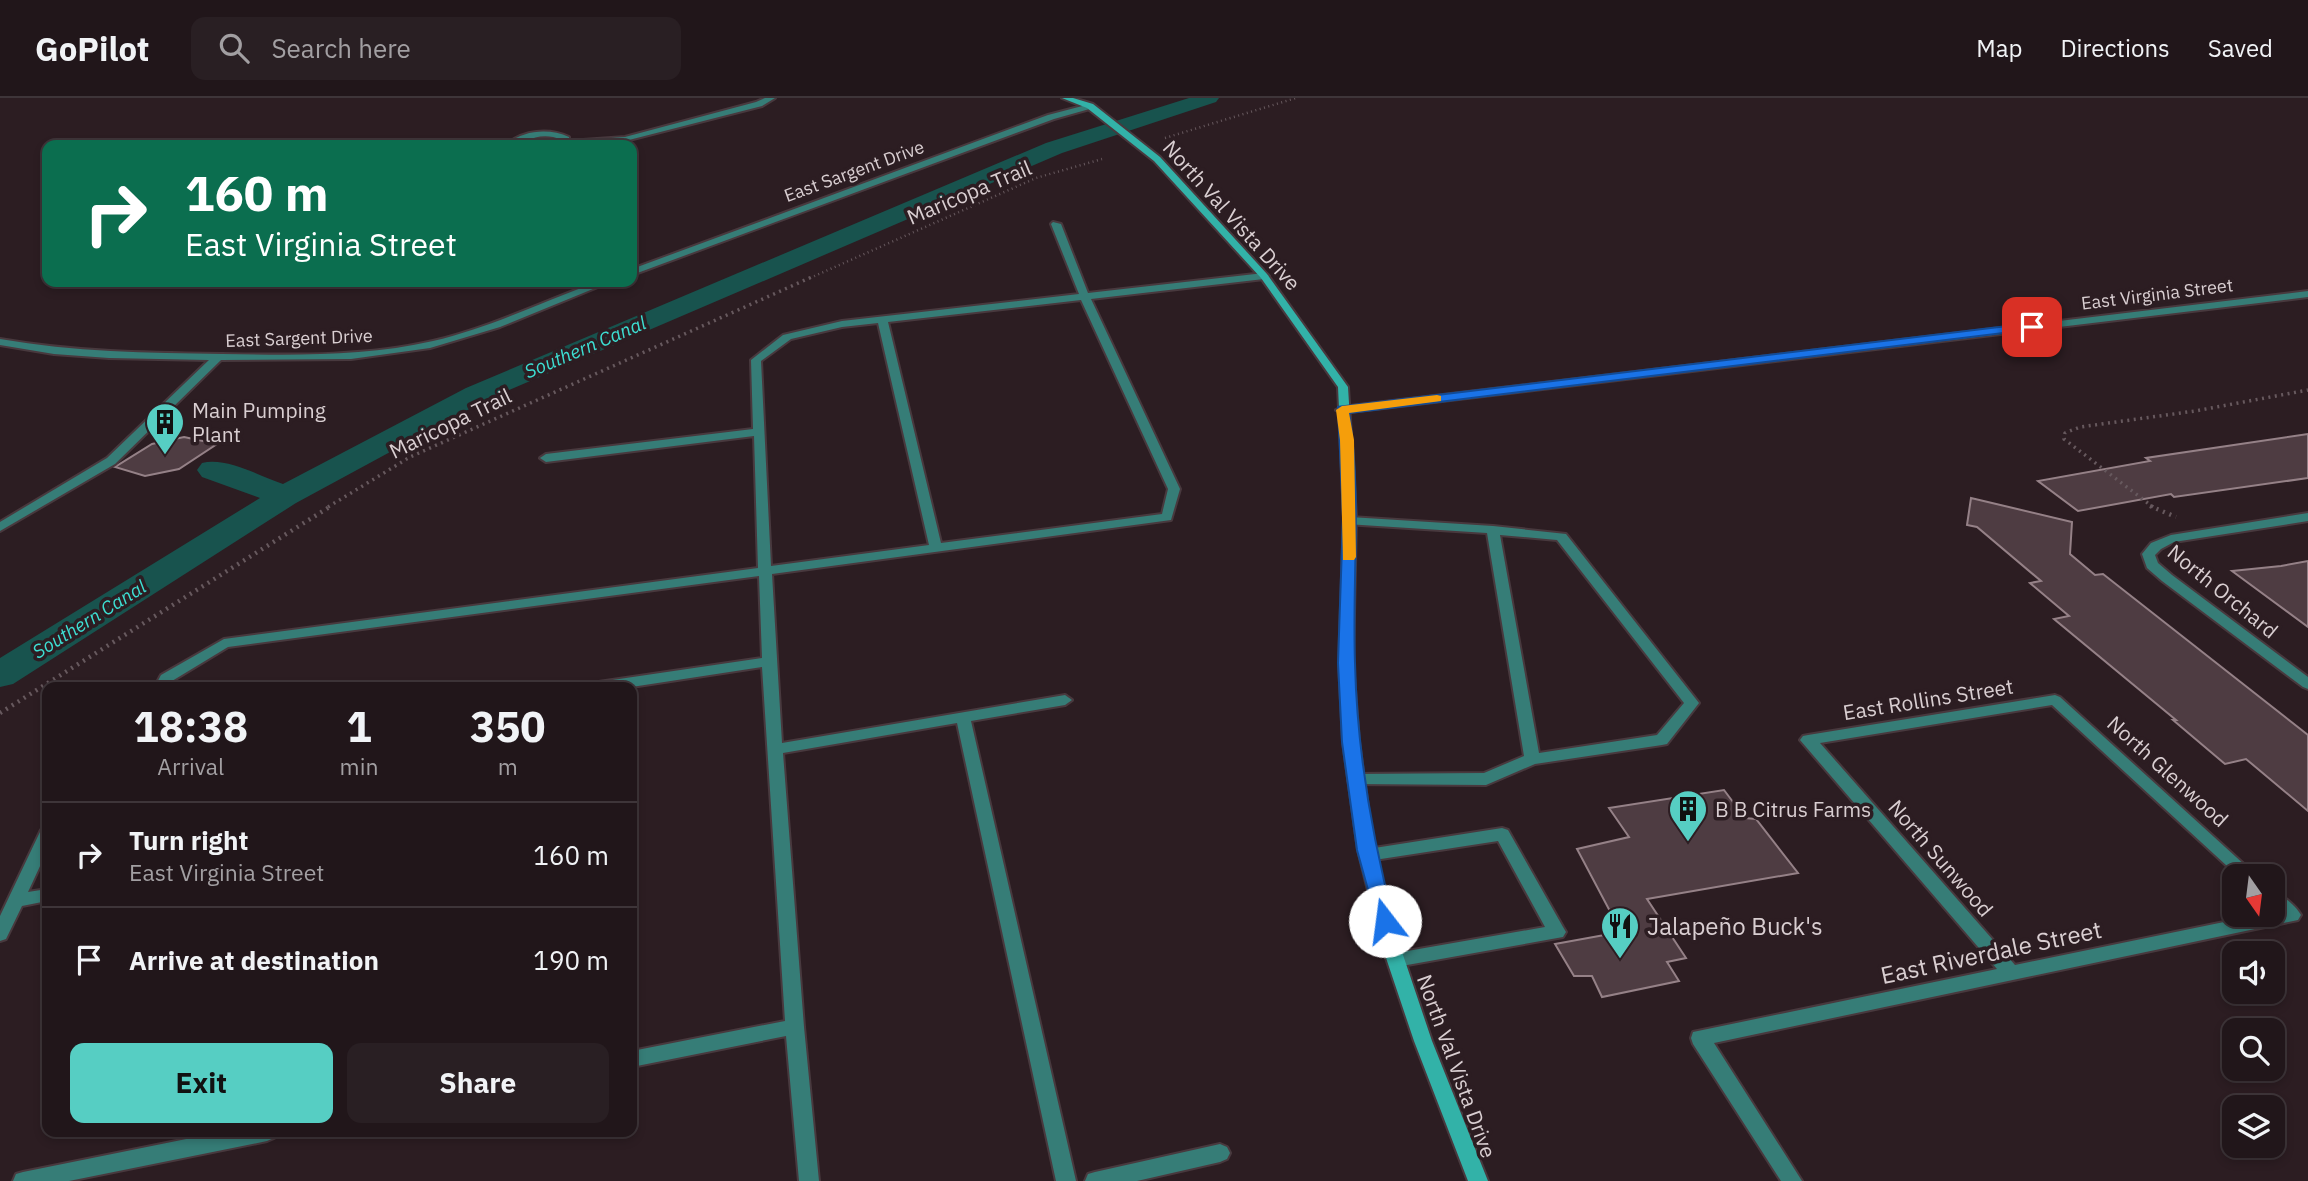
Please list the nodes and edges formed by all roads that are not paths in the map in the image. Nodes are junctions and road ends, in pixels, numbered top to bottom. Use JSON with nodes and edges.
{"nodes":[{"id":1,"x":771,"y":98,"type":"edge"},
{"id":2,"x":1066,"y":98,"type":"edge"},
{"id":3,"x":1091,"y":102,"type":"edge"},
{"id":4,"x":519,"y":140,"type":"edge"},
{"id":5,"x":566,"y":140,"type":"edge"},
{"id":6,"x":615,"y":140,"type":"edge"},
{"id":7,"x":1056,"y":224,"type":"dead end"},
{"id":8,"x":637,"y":270,"type":"edge"},
{"id":9,"x":1264,"y":276,"type":"junction"},
{"id":10,"x":591,"y":287,"type":"edge"},
{"id":11,"x":2308,"y":294,"type":"edge"},
{"id":12,"x":1085,"y":297,"type":"junction"},
{"id":13,"x":882,"y":319,"type":"junction"},
{"id":14,"x":0,"y":342,"type":"edge"},
{"id":15,"x":218,"y":356,"type":"junction"},
{"id":16,"x":1342,"y":410,"type":"junction"},
{"id":17,"x":760,"y":432,"type":"junction"},
{"id":18,"x":546,"y":458,"type":"dead end"},
{"id":19,"x":2308,"y":517,"type":"edge"},
{"id":20,"x":1350,"y":521,"type":"junction"},
{"id":21,"x":0,"y":527,"type":"edge"},
{"id":22,"x":1493,"y":530,"type":"junction"},
{"id":23,"x":936,"y":549,"type":"junction"},
{"id":24,"x":766,"y":572,"type":"junction"},
{"id":25,"x":769,"y":661,"type":"junction"},
{"id":26,"x":164,"y":682,"type":"edge"},
{"id":27,"x":631,"y":682,"type":"edge"},
{"id":28,"x":2308,"y":684,"type":"edge"},
{"id":29,"x":1065,"y":700,"type":"dead end"},
{"id":30,"x":2055,"y":700,"type":"joint"},
{"id":31,"x":964,"y":717,"type":"junction"},
{"id":32,"x":1808,"y":740,"type":"joint"},
{"id":33,"x":776,"y":749,"type":"junction"},
{"id":34,"x":1532,"y":759,"type":"junction"},
{"id":35,"x":1356,"y":780,"type":"junction"},
{"id":36,"x":42,"y":845,"type":"edge"},
{"id":37,"x":1368,"y":855,"type":"junction"},
{"id":38,"x":2236,"y":864,"type":"edge"},
{"id":39,"x":42,"y":896,"type":"edge"},
{"id":40,"x":16,"y":900,"type":"junction"},
{"id":41,"x":2229,"y":928,"type":"edge"},
{"id":42,"x":0,"y":934,"type":"edge"},
{"id":43,"x":1396,"y":960,"type":"junction"},
{"id":44,"x":2011,"y":973,"type":"junction"},
{"id":45,"x":795,"y":1027,"type":"junction"},
{"id":46,"x":637,"y":1058,"type":"edge"},
{"id":47,"x":242,"y":1137,"type":"edge"},
{"id":48,"x":1220,"y":1153,"type":"dead end"},
{"id":49,"x":23,"y":1181,"type":"edge"},
{"id":50,"x":809,"y":1181,"type":"edge"},
{"id":51,"x":1066,"y":1181,"type":"edge"},
{"id":52,"x":1095,"y":1181,"type":"edge"},
{"id":53,"x":1478,"y":1181,"type":"edge"},
{"id":54,"x":1792,"y":1181,"type":"edge"}],
"edges":[{"from":1,"to":6,"type":"street"},
{"from":2,"to":3,"type":"main road","name":"North Val Vista Drive"},
{"from":3,"to":8,"type":"street","name":"East Sargent Drive"},
{"from":3,"to":9,"type":"main road","name":"North Val Vista Drive"},
{"from":4,"to":5,"type":"street"},
{"from":7,"to":12,"type":"street"},
{"from":9,"to":12,"type":"street"},
{"from":9,"to":16,"type":"main road","name":"North Val Vista Drive"},
{"from":10,"to":15,"type":"street","name":"East Sargent Drive"},
{"from":11,"to":16,"type":"street","name":"East Virginia Street"},
{"from":12,"to":13,"type":"street"},
{"from":12,"to":23,"type":"street"},
{"from":13,"to":17,"type":"street"},
{"from":13,"to":23,"type":"street"},
{"from":14,"to":15,"type":"street"},
{"from":15,"to":21,"type":"street","name":"East Sargent Drive"},
{"from":16,"to":20,"type":"main road","name":"North Val Vista Drive"},
{"from":17,"to":18,"type":"street"},
{"from":17,"to":24,"type":"street"},
{"from":19,"to":28,"type":"street","name":"North Orchard"},
{"from":20,"to":22,"type":"street"},
{"from":20,"to":35,"type":"main road","name":"North Val Vista Drive"},
{"from":22,"to":34,"type":"street"},
{"from":22,"to":34,"type":"street"},
{"from":23,"to":24,"type":"street"},
{"from":24,"to":25,"type":"street"},
{"from":24,"to":26,"type":"street"},
{"from":25,"to":27,"type":"street"},
{"from":25,"to":33,"type":"street"},
{"from":29,"to":31,"type":"street"},
{"from":30,"to":32,"type":"street","name":"East Rollins Street"},
{"from":30,"to":38,"type":"street","name":"North Glenwood"},
{"from":31,"to":33,"type":"street"},
{"from":31,"to":51,"type":"street"},
{"from":32,"to":44,"type":"street","name":"North Sunwood"},
{"from":33,"to":45,"type":"street"},
{"from":34,"to":35,"type":"street"},
{"from":35,"to":37,"type":"main road","name":"North Val Vista Drive"},
{"from":36,"to":40,"type":"street"},
{"from":37,"to":43,"type":"main road","name":"North Val Vista Drive"},
{"from":37,"to":43,"type":"street"},
{"from":39,"to":40,"type":"street"},
{"from":40,"to":42,"type":"street"},
{"from":41,"to":44,"type":"street","name":"East Riverdale Street"},
{"from":43,"to":53,"type":"main road","name":"North Val Vista Drive"},
{"from":44,"to":54,"type":"street","name":"East Riverdale Street"},
{"from":45,"to":46,"type":"street"},
{"from":45,"to":50,"type":"street"},
{"from":47,"to":49,"type":"street"},
{"from":48,"to":52,"type":"street"}]}
